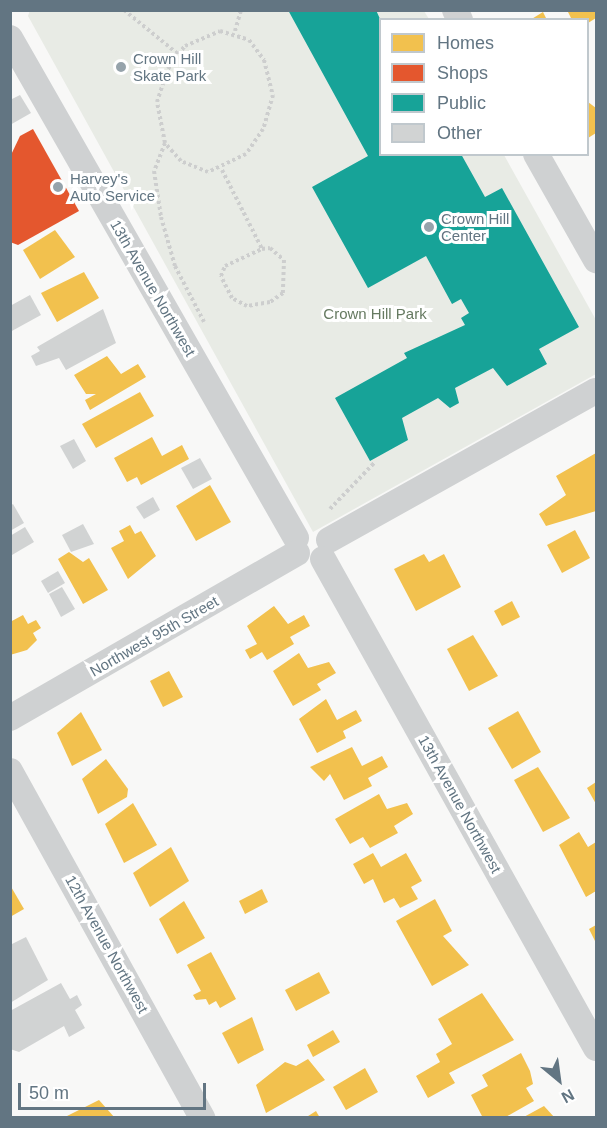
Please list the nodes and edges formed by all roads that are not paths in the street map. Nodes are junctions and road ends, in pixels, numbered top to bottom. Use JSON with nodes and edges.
{"nodes":[{"id":1,"x":10,"y":38,"type":"edge"},
{"id":2,"x":537,"y":156,"type":"edge"},
{"id":3,"x":597,"y":260,"type":"edge"},
{"id":4,"x":597,"y":391,"type":"edge"},
{"id":5,"x":324,"y":539,"type":"junction"},
{"id":6,"x":296,"y":545,"type":"junction"},
{"id":7,"x":10,"y":718,"type":"edge"},
{"id":8,"x":10,"y":771,"type":"edge"},
{"id":9,"x":597,"y":1048,"type":"edge"},
{"id":10,"x":202,"y":1118,"type":"edge"}],
"edges":[{"from":1,"to":6,"type":"street","name":"13th Avenue Northwest"},
{"from":2,"to":3,"type":"street"},
{"from":4,"to":5,"type":"street"},
{"from":5,"to":6,"type":"street"},
{"from":5,"to":9,"type":"street","name":"13th Avenue Northwest"},
{"from":6,"to":7,"type":"street","name":"Northwest 95th Street"},
{"from":8,"to":10,"type":"street","name":"12th Avenue Northwest"}]}
